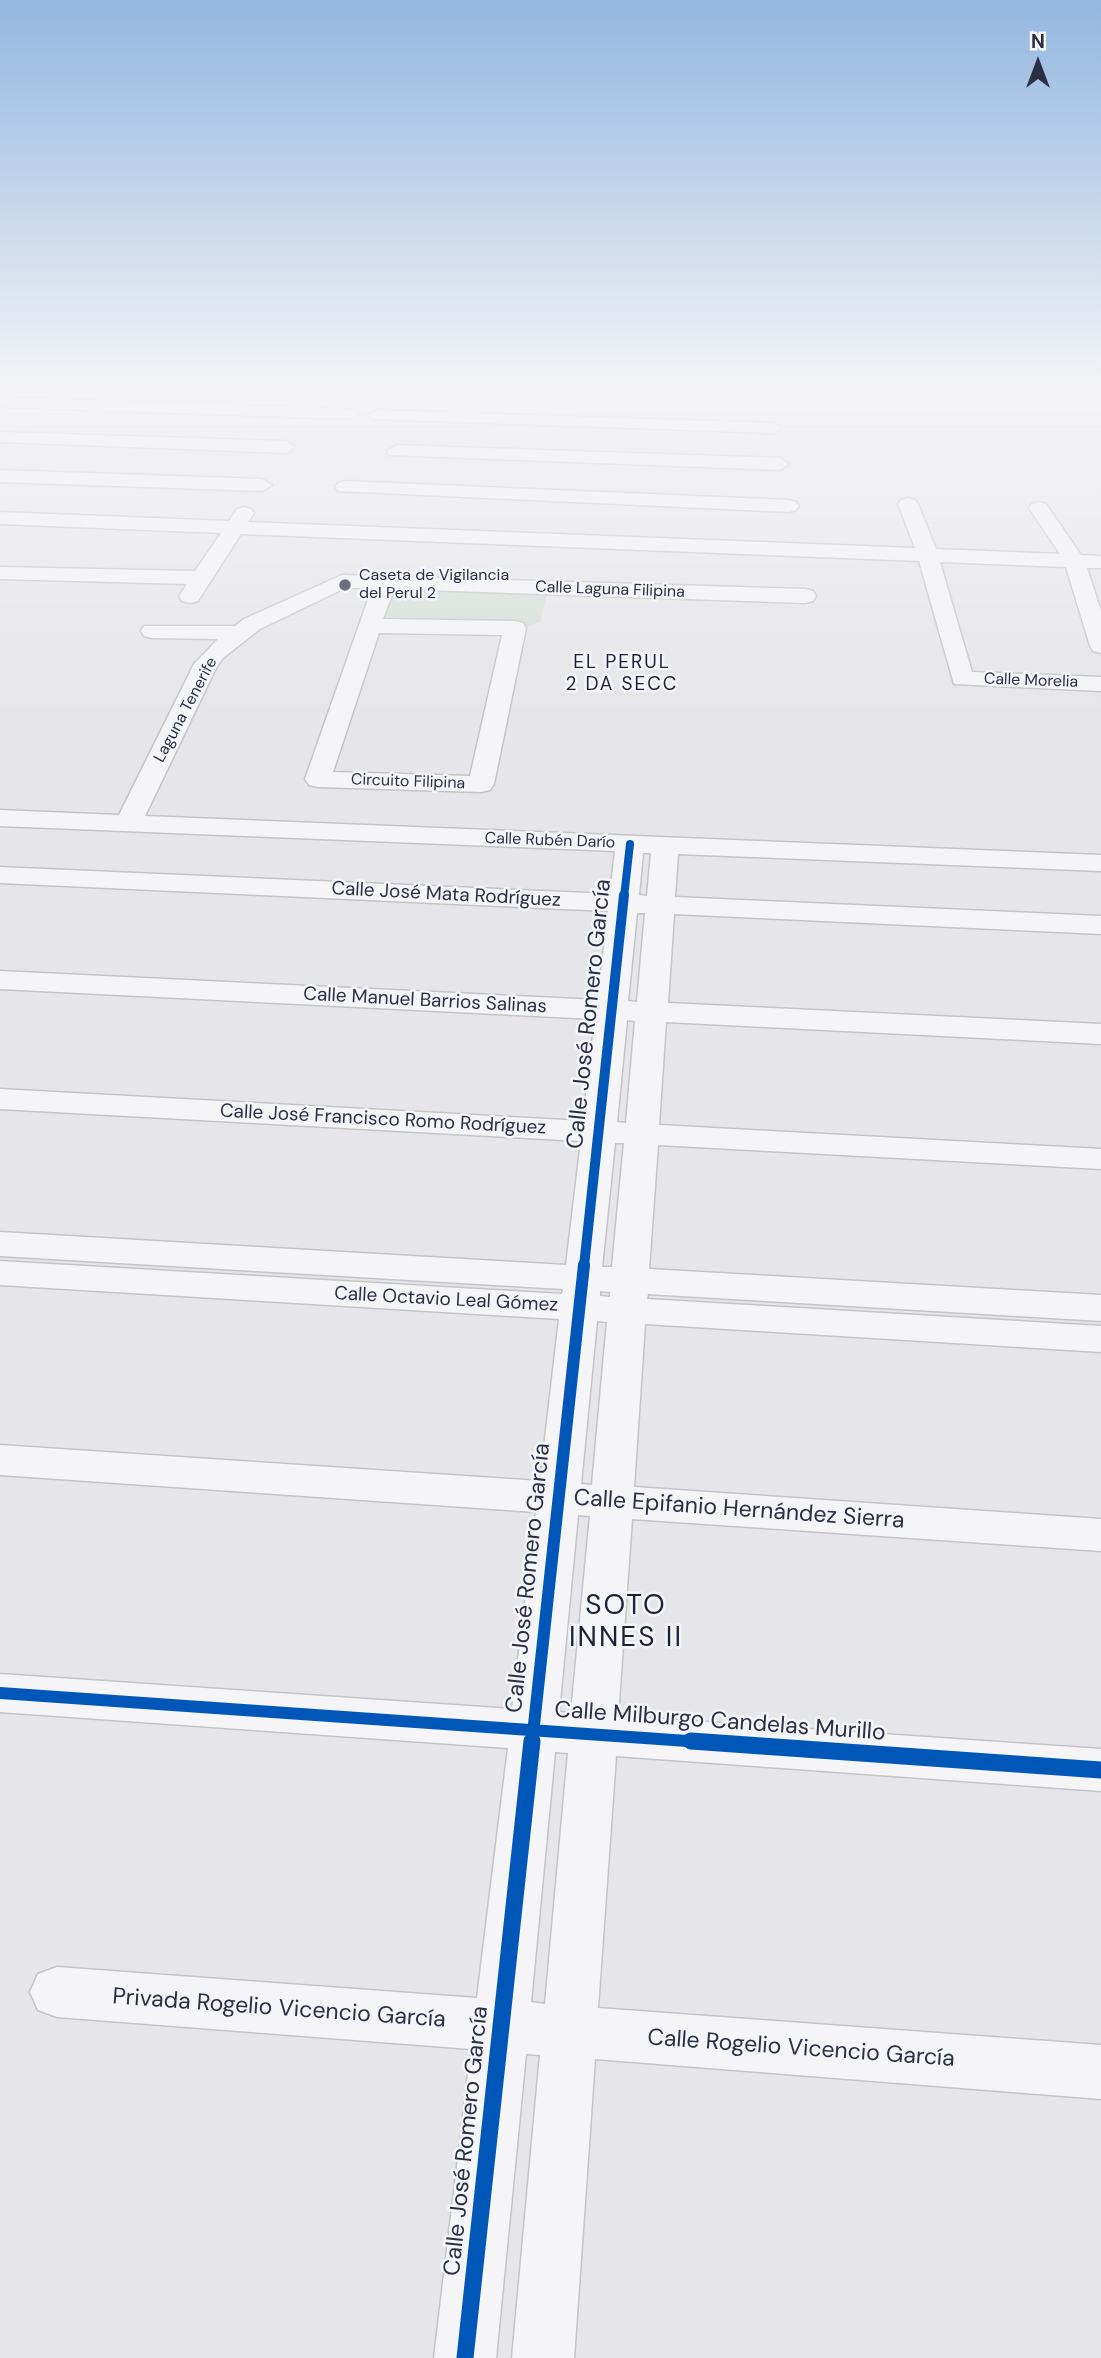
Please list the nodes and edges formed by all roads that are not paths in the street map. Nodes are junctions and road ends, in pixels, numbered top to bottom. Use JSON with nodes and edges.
{"nodes":[{"id":1,"x":253,"y":499,"type":"edge"},
{"id":2,"x":711,"y":499,"type":"edge"},
{"id":3,"x":788,"y":499,"type":"edge"},
{"id":4,"x":908,"y":504,"type":"dead end"},
{"id":5,"x":789,"y":506,"type":"junction"},
{"id":6,"x":1039,"y":508,"type":"dead end"},
{"id":7,"x":0,"y":518,"type":"edge"},
{"id":8,"x":235,"y":527,"type":"junction"},
{"id":9,"x":362,"y":532,"type":"junction"},
{"id":10,"x":798,"y":549,"type":"junction"},
{"id":11,"x":928,"y":555,"type":"junction"},
{"id":12,"x":1074,"y":560,"type":"junction"},
{"id":13,"x":1101,"y":562,"type":"edge"},
{"id":14,"x":0,"y":573,"type":"edge"},
{"id":15,"x":334,"y":586,"type":"junction"},
{"id":16,"x":383,"y":587,"type":"junction"},
{"id":17,"x":805,"y":595,"type":"dead end"},
{"id":18,"x":370,"y":626,"type":"junction"},
{"id":19,"x":152,"y":631,"type":"dead end"},
{"id":20,"x":238,"y":633,"type":"junction"},
{"id":21,"x":1101,"y":646,"type":"edge"},
{"id":22,"x":1101,"y":684,"type":"edge"},
{"id":23,"x":0,"y":818,"type":"edge"},
{"id":24,"x":128,"y":824,"type":"junction"},
{"id":25,"x":647,"y":845,"type":"junction"},
{"id":26,"x":1101,"y":863,"type":"edge"},
{"id":27,"x":0,"y":875,"type":"edge"},
{"id":28,"x":641,"y":904,"type":"junction"},
{"id":29,"x":1101,"y":925,"type":"edge"},
{"id":30,"x":0,"y":980,"type":"edge"},
{"id":31,"x":632,"y":1011,"type":"junction"},
{"id":32,"x":1101,"y":1034,"type":"edge"},
{"id":33,"x":0,"y":1099,"type":"edge"},
{"id":34,"x":599,"y":1132,"type":"junction"},
{"id":35,"x":641,"y":1134,"type":"junction"},
{"id":36,"x":1101,"y":1159,"type":"edge"},
{"id":37,"x":0,"y":1244,"type":"edge"},
{"id":38,"x":0,"y":1273,"type":"edge"},
{"id":39,"x":581,"y":1293,"type":"junction"},
{"id":40,"x":628,"y":1296,"type":"junction"},
{"id":41,"x":1101,"y":1308,"type":"edge"},
{"id":42,"x":1101,"y":1339,"type":"edge"},
{"id":43,"x":0,"y":1460,"type":"edge"},
{"id":44,"x":559,"y":1498,"type":"junction"},
{"id":45,"x":612,"y":1502,"type":"junction"},
{"id":46,"x":1101,"y":1535,"type":"edge"},
{"id":47,"x":0,"y":1693,"type":"edge"},
{"id":48,"x":533,"y":1730,"type":"junction"},
{"id":49,"x":593,"y":1735,"type":"junction"},
{"id":50,"x":1101,"y":1770,"type":"edge"},
{"id":51,"x":57,"y":1993,"type":"dead end"},
{"id":52,"x":500,"y":2026,"type":"junction"},
{"id":53,"x":568,"y":2031,"type":"junction"},
{"id":54,"x":1101,"y":2072,"type":"edge"},
{"id":55,"x":465,"y":2358,"type":"edge"},
{"id":56,"x":542,"y":2358,"type":"edge"}],
"edges":[{"from":1,"to":8,"type":"street"},
{"from":2,"to":5,"type":"street"},
{"from":3,"to":5,"type":"street"},
{"from":4,"to":11,"type":"street"},
{"from":5,"to":10,"type":"street"},
{"from":6,"to":12,"type":"street"},
{"from":7,"to":8,"type":"street"},
{"from":8,"to":9,"type":"street"},
{"from":8,"to":14,"type":"street"},
{"from":9,"to":10,"type":"street"},
{"from":9,"to":15,"type":"street"},
{"from":10,"to":11,"type":"street"},
{"from":11,"to":12,"type":"street"},
{"from":11,"to":22,"type":"street","name":"Calle Morelia"},
{"from":12,"to":13,"type":"street"},
{"from":12,"to":21,"type":"street"},
{"from":15,"to":16,"type":"street","name":"Calle Laguna Filipina"},
{"from":15,"to":20,"type":"street","name":"Laguna Tenerife"},
{"from":16,"to":17,"type":"street","name":"Calle Laguna Filipina"},
{"from":16,"to":18,"type":"street","name":"Circuito Filipina"},
{"from":18,"to":18,"type":"street","name":"Circuito Filipina"},
{"from":19,"to":20,"type":"street"},
{"from":20,"to":24,"type":"street","name":"Laguna Tenerife"},
{"from":23,"to":24,"type":"street","name":"Calle Rubén Darío"},
{"from":24,"to":25,"type":"street","name":"Calle Rubén Darío"},
{"from":25,"to":26,"type":"street","name":"Calle Rubén Darío"},
{"from":25,"to":28,"type":"street","name":"Calle José Romero García"},
{"from":27,"to":28,"type":"street","name":"Calle José Mata Rodríguez"},
{"from":28,"to":29,"type":"street","name":"Calle José Mata Rodríguez"},
{"from":28,"to":31,"type":"street","name":"Calle José Romero García"},
{"from":30,"to":31,"type":"street","name":"Calle Manuel Barrios Salinas"},
{"from":31,"to":32,"type":"street","name":"Calle Manuel Barrios Salinas"},
{"from":31,"to":34,"type":"street","name":"Calle José Romero García"},
{"from":31,"to":35,"type":"street","name":"Calle José Romero García"},
{"from":33,"to":34,"type":"street","name":"Calle José Francisco Romo Rodríguez"},
{"from":34,"to":35,"type":"street","name":"Calle José Francisco Romo Rodríguez"},
{"from":34,"to":39,"type":"street","name":"Calle José Romero García"},
{"from":35,"to":36,"type":"street","name":"Calle José Francisco Romo Rodríguez"},
{"from":35,"to":40,"type":"street","name":"Calle José Romero García"},
{"from":37,"to":39,"type":"street","name":"Calle Octavio Leal Gómez"},
{"from":38,"to":39,"type":"street","name":"Calle Octavio Leal Gómez"},
{"from":39,"to":40,"type":"street","name":"Calle Octavio Leal Gómez"},
{"from":39,"to":44,"type":"street","name":"Calle José Romero García"},
{"from":40,"to":41,"type":"street","name":"Calle Octavio Leal Gómez"},
{"from":40,"to":42,"type":"street","name":"Calle Octavio Leal Gómez"},
{"from":40,"to":45,"type":"street","name":"Calle José Romero García"},
{"from":43,"to":44,"type":"street","name":"Calle Epifanio Hernández Sierra"},
{"from":44,"to":45,"type":"street","name":"Calle Epifanio Hernández Sierra"},
{"from":44,"to":48,"type":"street","name":"Calle José Romero García"},
{"from":45,"to":46,"type":"street","name":"Calle Epifanio Hernández Sierra"},
{"from":45,"to":49,"type":"street","name":"Calle José Romero García"},
{"from":47,"to":48,"type":"street","name":"Calle Milburgo Candelas Murillo"},
{"from":48,"to":49,"type":"street","name":"Calle Milburgo Candelas Murillo"},
{"from":48,"to":52,"type":"street","name":"Calle José Romero García"},
{"from":49,"to":50,"type":"street","name":"Calle Milburgo Candelas Murillo"},
{"from":49,"to":53,"type":"street","name":"Calle José Romero García"},
{"from":51,"to":52,"type":"street","name":"Privada Rogelio Vicencio García"},
{"from":52,"to":53,"type":"street","name":"Calle Rogelio Vicencio García"},
{"from":52,"to":55,"type":"street","name":"Calle José Romero García"},
{"from":53,"to":54,"type":"street","name":"Calle Rogelio Vicencio García"},
{"from":53,"to":56,"type":"street","name":"Calle José Romero García"}]}
